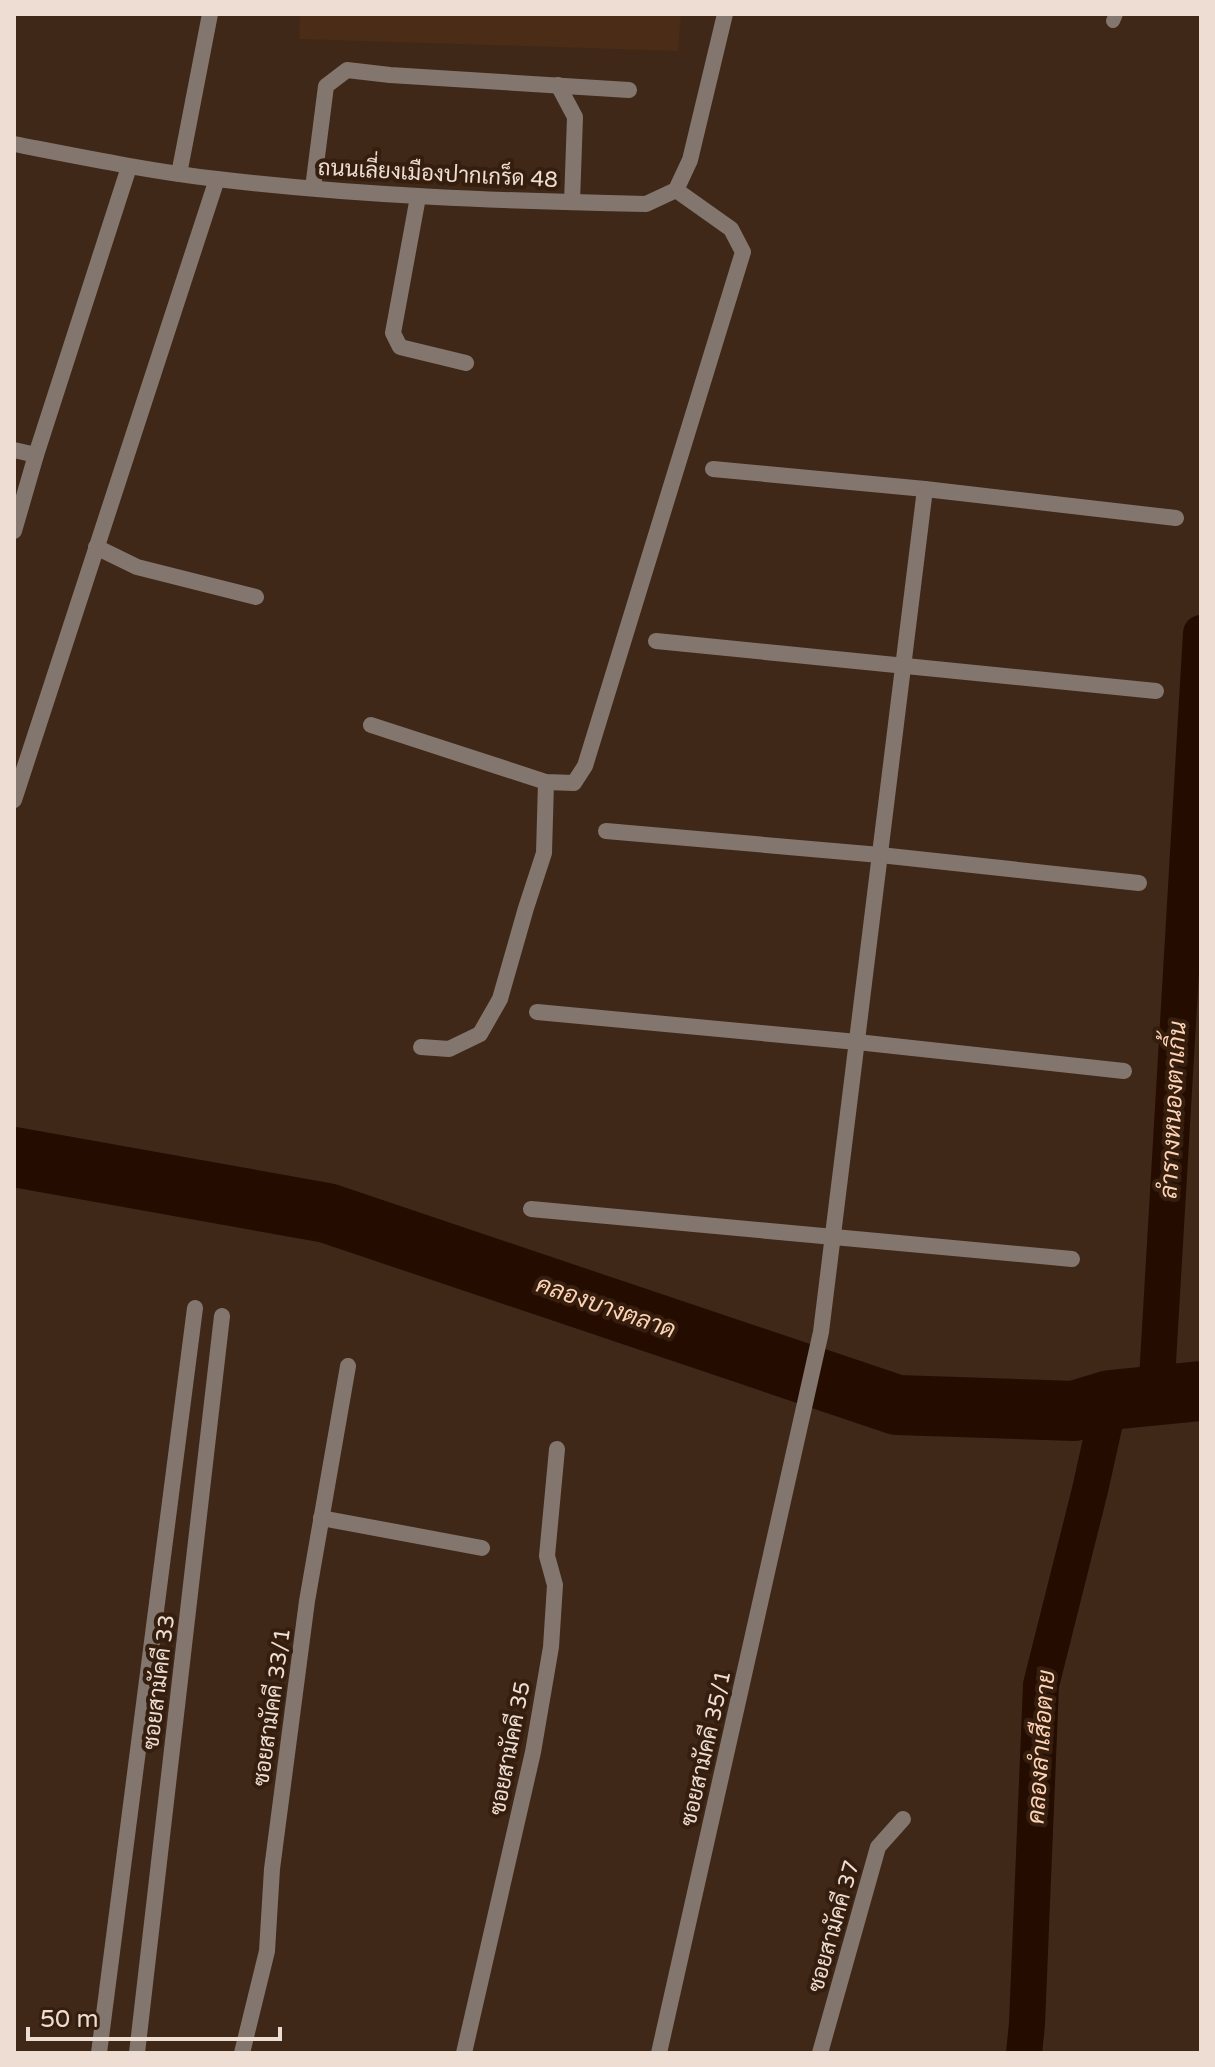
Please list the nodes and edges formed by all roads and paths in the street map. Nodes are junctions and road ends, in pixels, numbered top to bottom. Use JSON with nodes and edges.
{"nodes":[{"id":1,"x":210,"y":14,"type":"edge"},
{"id":2,"x":725,"y":14,"type":"edge"},
{"id":3,"x":558,"y":85,"type":"junction"},
{"id":4,"x":629,"y":90,"type":"dead end"},
{"id":5,"x":14,"y":144,"type":"edge"},
{"id":6,"x":129,"y":167,"type":"junction"},
{"id":7,"x":179,"y":174,"type":"junction"},
{"id":8,"x":217,"y":179,"type":"junction"},
{"id":9,"x":313,"y":188,"type":"junction"},
{"id":10,"x":676,"y":190,"type":"junction"},
{"id":11,"x":418,"y":197,"type":"junction"},
{"id":12,"x":572,"y":202,"type":"junction"},
{"id":13,"x":466,"y":363,"type":"dead end"},
{"id":14,"x":14,"y":450,"type":"edge"},
{"id":15,"x":36,"y":455,"type":"junction"},
{"id":16,"x":713,"y":469,"type":"dead end"},
{"id":17,"x":925,"y":489,"type":"junction"},
{"id":18,"x":1176,"y":518,"type":"dead end"},
{"id":19,"x":14,"y":531,"type":"edge"},
{"id":20,"x":96,"y":547,"type":"junction"},
{"id":21,"x":256,"y":597,"type":"dead end"},
{"id":22,"x":656,"y":641,"type":"dead end"},
{"id":23,"x":903,"y":665,"type":"junction"},
{"id":24,"x":1156,"y":691,"type":"dead end"},
{"id":25,"x":371,"y":725,"type":"dead end"},
{"id":26,"x":546,"y":782,"type":"junction"},
{"id":27,"x":14,"y":800,"type":"edge"},
{"id":28,"x":606,"y":831,"type":"dead end"},
{"id":29,"x":880,"y":855,"type":"junction"},
{"id":30,"x":1139,"y":883,"type":"dead end"},
{"id":31,"x":537,"y":1012,"type":"dead end"},
{"id":32,"x":857,"y":1042,"type":"junction"},
{"id":33,"x":421,"y":1047,"type":"dead end"},
{"id":34,"x":1124,"y":1071,"type":"dead end"},
{"id":35,"x":531,"y":1209,"type":"dead end"},
{"id":36,"x":833,"y":1238,"type":"junction"},
{"id":37,"x":1072,"y":1259,"type":"dead end"},
{"id":38,"x":195,"y":1308,"type":"dead end"},
{"id":39,"x":222,"y":1316,"type":"dead end"},
{"id":40,"x":348,"y":1366,"type":"dead end"},
{"id":41,"x":557,"y":1449,"type":"dead end"},
{"id":42,"x":321,"y":1518,"type":"junction"},
{"id":43,"x":482,"y":1548,"type":"dead end"},
{"id":44,"x":903,"y":1819,"type":"dead end"},
{"id":45,"x":99,"y":2053,"type":"edge"},
{"id":46,"x":137,"y":2053,"type":"edge"},
{"id":47,"x":242,"y":2053,"type":"edge"},
{"id":48,"x":464,"y":2053,"type":"edge"},
{"id":49,"x":659,"y":2053,"type":"edge"},
{"id":50,"x":820,"y":2053,"type":"edge"}],
"edges":[{"from":1,"to":7,"type":"street"},
{"from":2,"to":10,"type":"street"},
{"from":3,"to":4,"type":"street"},
{"from":3,"to":9,"type":"street"},
{"from":3,"to":12,"type":"street"},
{"from":5,"to":6,"type":"street","name":"ถนนเลี่ยงเมืองปากเกร็ด 48"},
{"from":6,"to":7,"type":"street","name":"ถนนเลี่ยงเมืองปากเกร็ด 48"},
{"from":6,"to":15,"type":"street"},
{"from":7,"to":8,"type":"street","name":"ถนนเลี่ยงเมืองปากเกร็ด 48"},
{"from":8,"to":9,"type":"street","name":"ถนนเลี่ยงเมืองปากเกร็ด 48"},
{"from":8,"to":20,"type":"street"},
{"from":9,"to":11,"type":"street","name":"ถนนเลี่ยงเมืองปากเกร็ด 48"},
{"from":10,"to":12,"type":"street","name":"ถนนเลี่ยงเมืองปากเกร็ด 48"},
{"from":10,"to":26,"type":"street"},
{"from":11,"to":12,"type":"street","name":"ถนนเลี่ยงเมืองปากเกร็ด 48"},
{"from":11,"to":13,"type":"street"},
{"from":14,"to":15,"type":"street"},
{"from":15,"to":19,"type":"street"},
{"from":16,"to":17,"type":"street"},
{"from":17,"to":18,"type":"street"},
{"from":17,"to":23,"type":"street","name":"ซอยสามัคคี 35/1"},
{"from":20,"to":21,"type":"street"},
{"from":20,"to":27,"type":"street"},
{"from":22,"to":23,"type":"street"},
{"from":23,"to":24,"type":"street"},
{"from":23,"to":29,"type":"street","name":"ซอยสามัคคี 35/1"},
{"from":25,"to":26,"type":"street"},
{"from":26,"to":33,"type":"street"},
{"from":28,"to":29,"type":"street"},
{"from":29,"to":30,"type":"street"},
{"from":29,"to":32,"type":"street","name":"ซอยสามัคคี 35/1"},
{"from":31,"to":32,"type":"street"},
{"from":32,"to":34,"type":"street"},
{"from":32,"to":36,"type":"street","name":"ซอยสามัคคี 35/1"},
{"from":35,"to":36,"type":"street"},
{"from":36,"to":37,"type":"street"},
{"from":36,"to":49,"type":"street","name":"ซอยสามัคคี 35/1"},
{"from":38,"to":45,"type":"street"},
{"from":39,"to":46,"type":"street","name":"ซอยสามัคคี 33"},
{"from":40,"to":42,"type":"street","name":"ซอยสามัคคี 33/1"},
{"from":41,"to":48,"type":"street","name":"ซอยสามัคคี 35"},
{"from":42,"to":43,"type":"street"},
{"from":42,"to":47,"type":"street","name":"ซอยสามัคคี 33/1"},
{"from":44,"to":50,"type":"street","name":"ซอยสามัคคี 37"}]}
